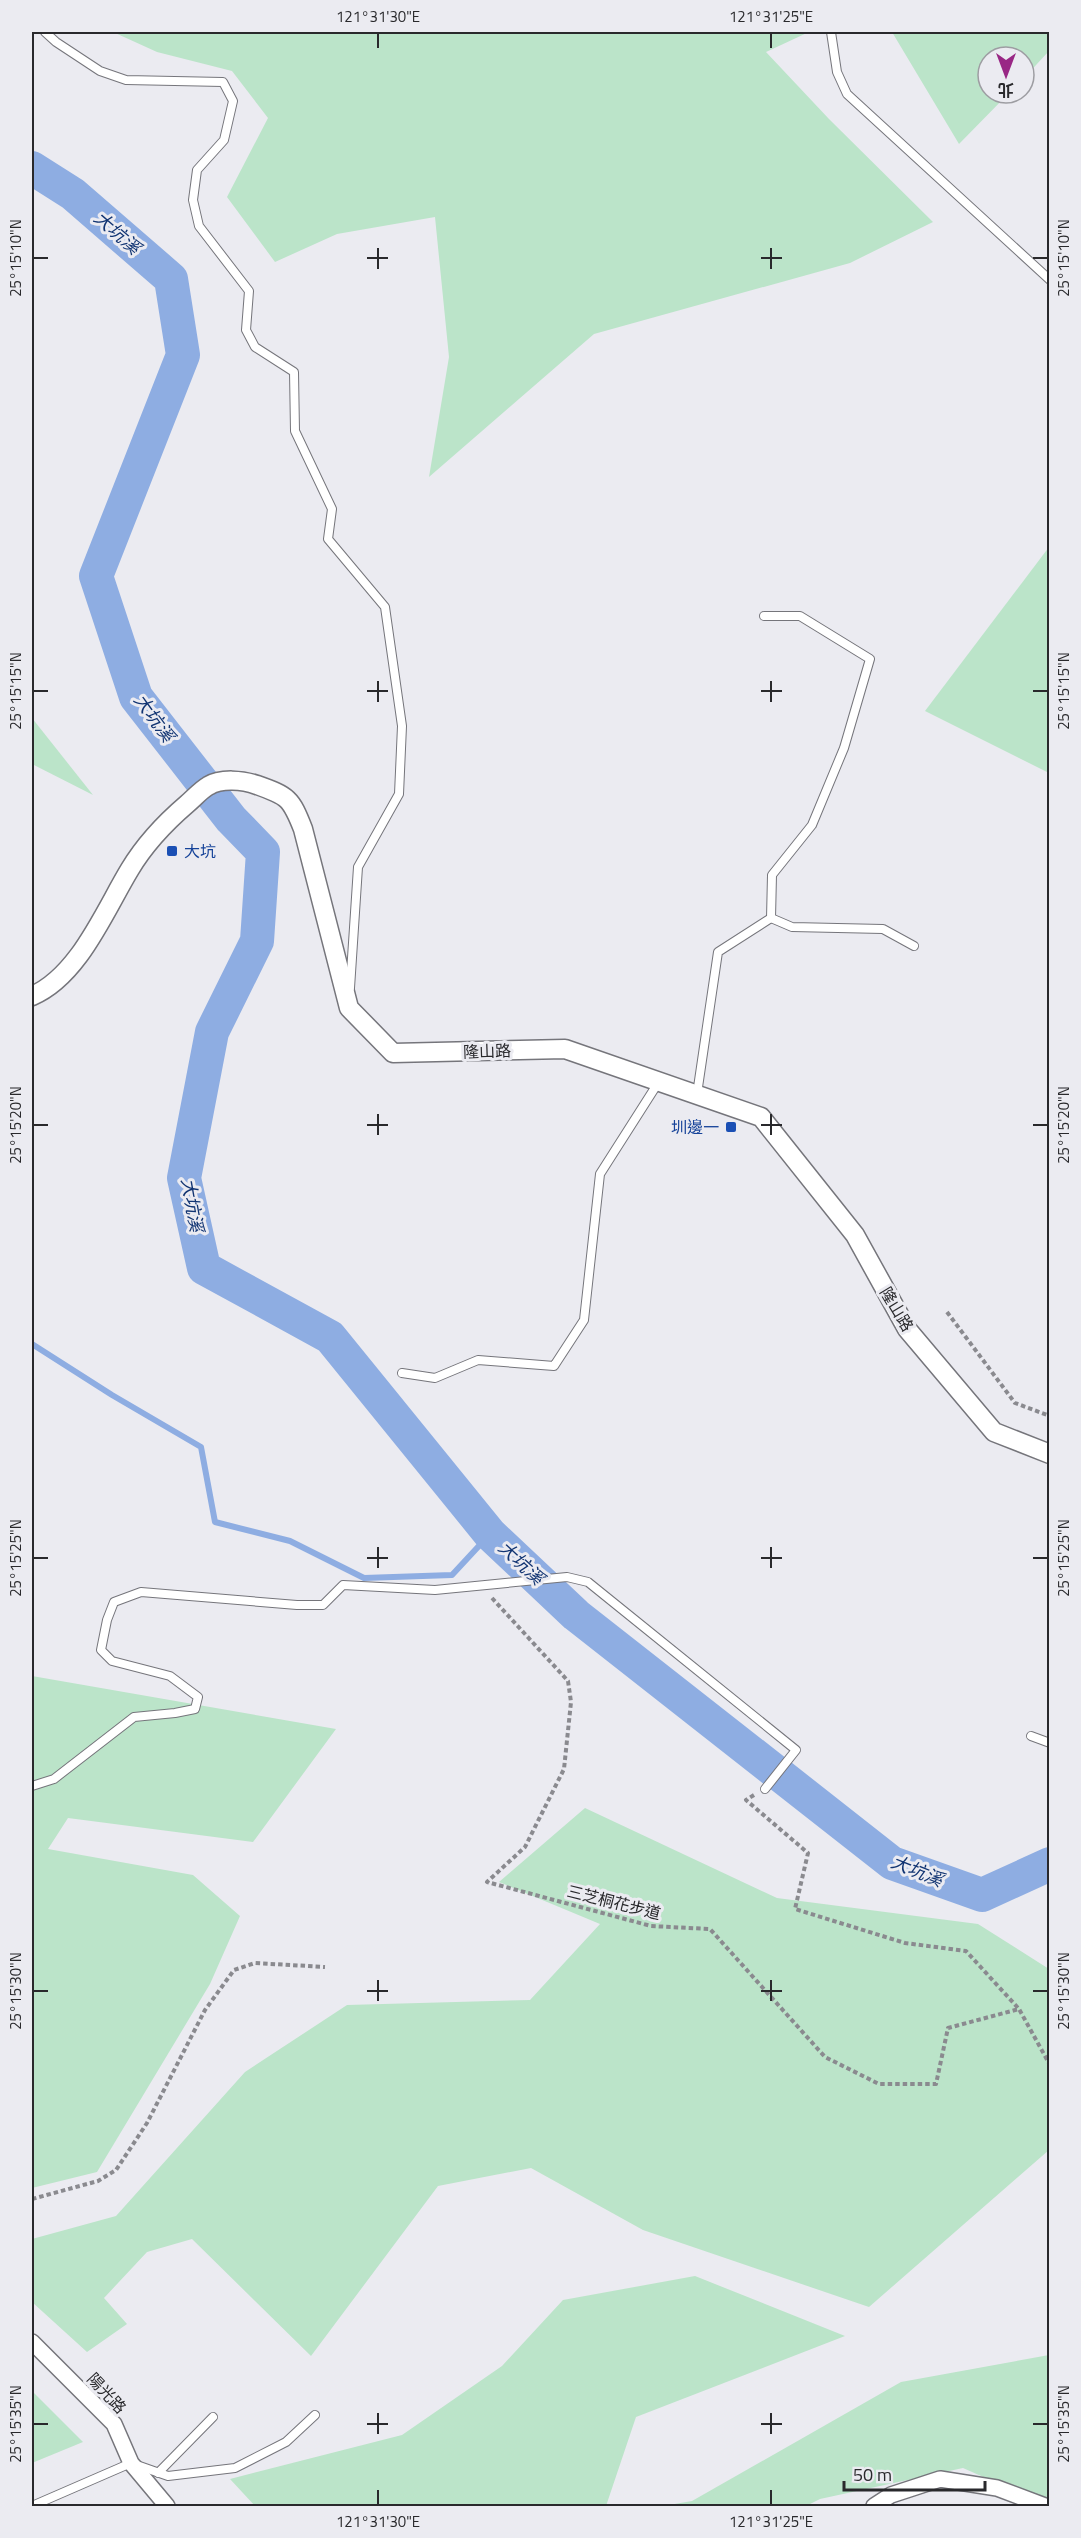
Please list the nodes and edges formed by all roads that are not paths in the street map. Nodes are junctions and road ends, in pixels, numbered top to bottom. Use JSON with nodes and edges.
{"nodes":[{"id":1,"x":45,"y":32,"type":"edge"},
{"id":2,"x":831,"y":32,"type":"edge"},
{"id":3,"x":1050,"y":280,"type":"edge"},
{"id":4,"x":764,"y":616,"type":"dead end"},
{"id":5,"x":771,"y":918,"type":"junction"},
{"id":6,"x":914,"y":946,"type":"dead end"},
{"id":7,"x":32,"y":996,"type":"edge"},
{"id":8,"x":349,"y":1008,"type":"junction"},
{"id":9,"x":658,"y":1082,"type":"junction"},
{"id":10,"x":697,"y":1095,"type":"junction"},
{"id":11,"x":402,"y":1373,"type":"dead end"},
{"id":12,"x":1050,"y":1454,"type":"edge"},
{"id":13,"x":1031,"y":1736,"type":"dead end"},
{"id":14,"x":1050,"y":1743,"type":"edge"},
{"id":15,"x":32,"y":1786,"type":"edge"},
{"id":16,"x":765,"y":1789,"type":"road end"},
{"id":17,"x":32,"y":2342,"type":"edge"},
{"id":18,"x":315,"y":2415,"type":"dead end"},
{"id":19,"x":213,"y":2417,"type":"dead end"},
{"id":20,"x":130,"y":2463,"type":"junction"},
{"id":21,"x":158,"y":2473,"type":"junction"},
{"id":22,"x":32,"y":2506,"type":"edge"},
{"id":23,"x":167,"y":2506,"type":"edge"},
{"id":24,"x":874,"y":2506,"type":"edge"},
{"id":25,"x":1045,"y":2506,"type":"edge"}],
"edges":[{"from":1,"to":8,"type":"lane"},
{"from":2,"to":3,"type":"lane"},
{"from":4,"to":5,"type":"lane"},
{"from":5,"to":6,"type":"lane"},
{"from":5,"to":10,"type":"lane"},
{"from":7,"to":8,"type":"street","name":"隆山路"},
{"from":8,"to":9,"type":"street","name":"隆山路"},
{"from":9,"to":10,"type":"street","name":"隆山路"},
{"from":9,"to":11,"type":"lane"},
{"from":10,"to":12,"type":"street","name":"隆山路"},
{"from":13,"to":14,"type":"lane"},
{"from":15,"to":16,"type":"lane"},
{"from":17,"to":20,"type":"street","name":"陽光路"},
{"from":18,"to":21,"type":"lane"},
{"from":19,"to":21,"type":"lane"},
{"from":20,"to":21,"type":"lane"},
{"from":20,"to":22,"type":"lane"},
{"from":20,"to":23,"type":"street","name":"陽光路"},
{"from":24,"to":25,"type":"street"}]}
